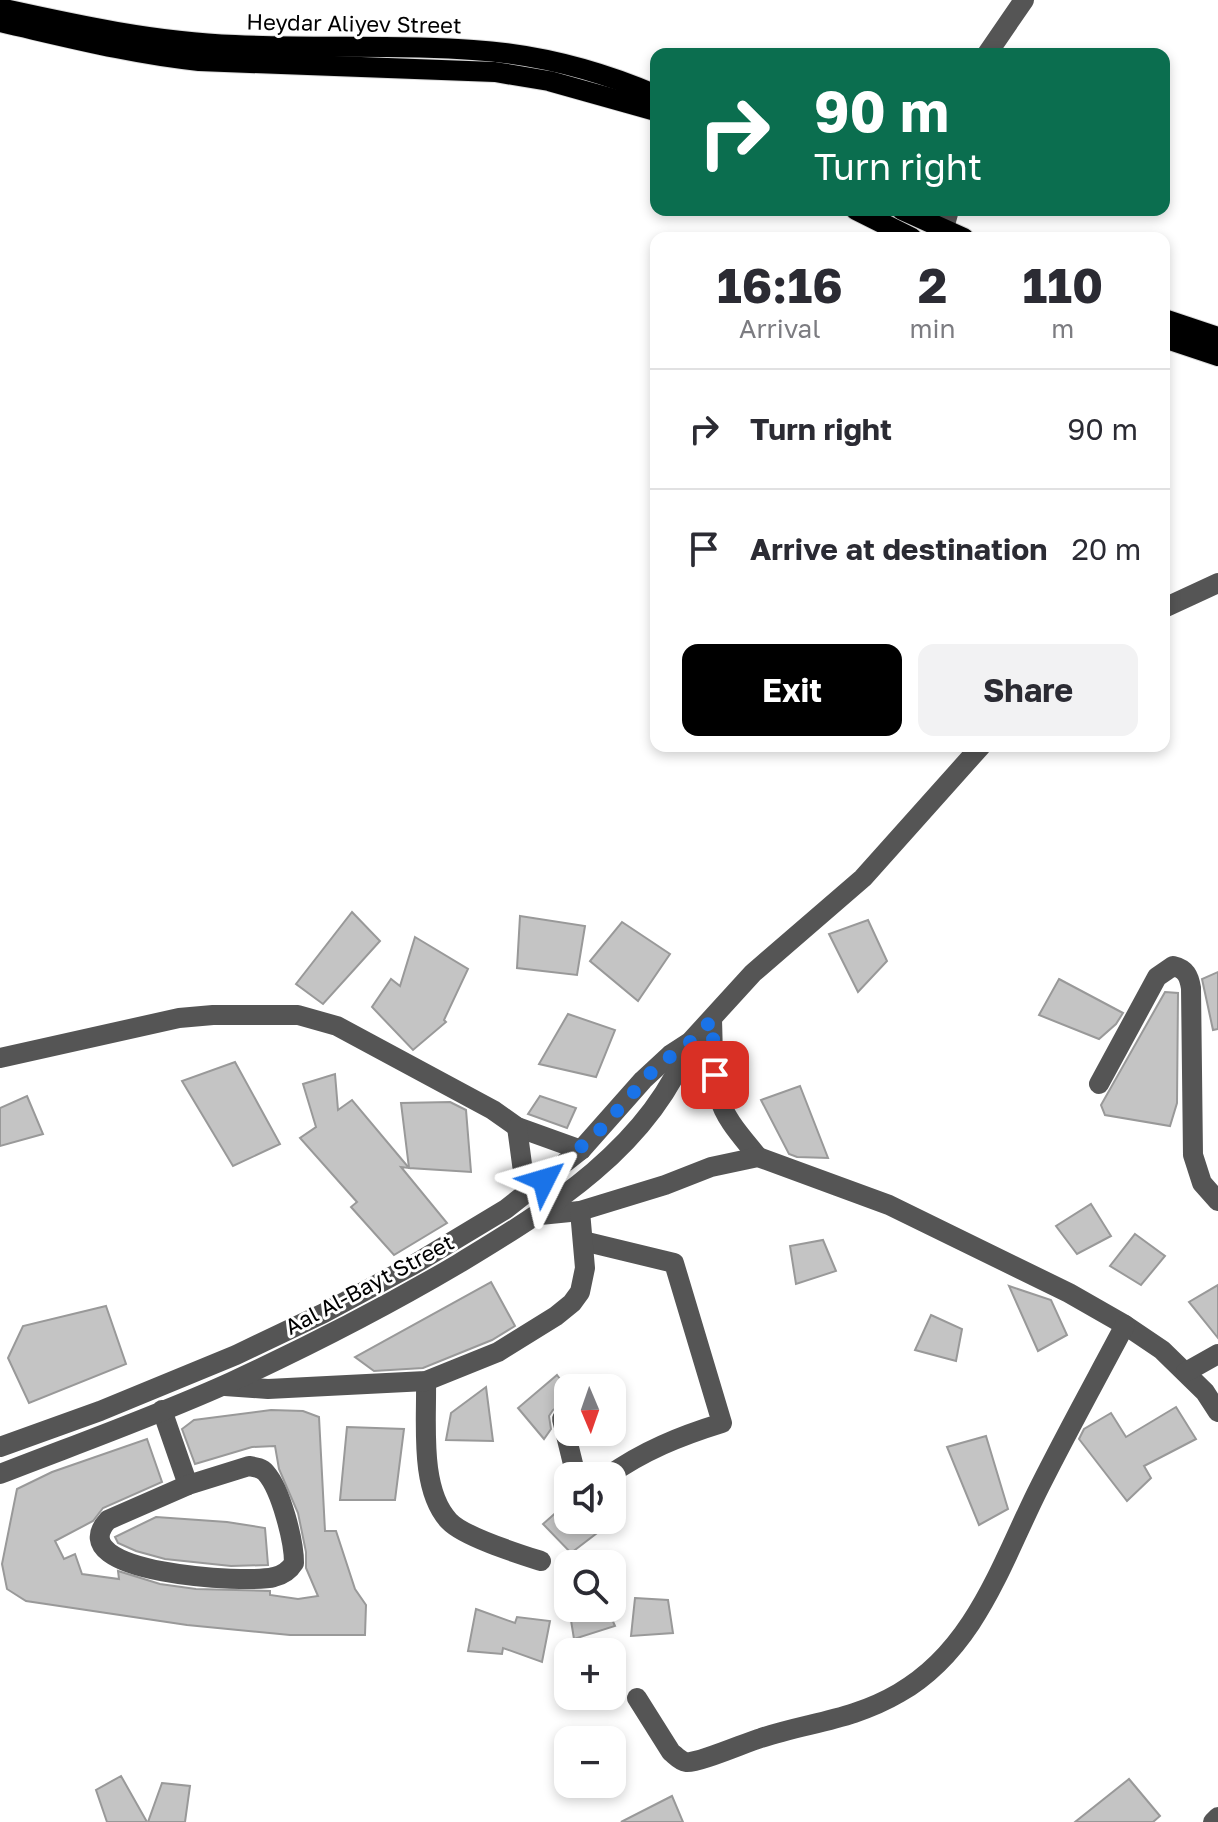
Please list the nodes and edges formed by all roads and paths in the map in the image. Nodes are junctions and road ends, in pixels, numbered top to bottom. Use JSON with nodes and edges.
{"nodes":[{"id":1,"x":1024,"y":0,"type":"edge"},
{"id":2,"x":0,"y":8,"type":"edge"},
{"id":3,"x":0,"y":22,"type":"edge"},
{"id":4,"x":991,"y":48,"type":"edge"},
{"id":5,"x":650,"y":92,"type":"edge"},
{"id":6,"x":650,"y":109,"type":"edge"},
{"id":7,"x":868,"y":216,"type":"edge"},
{"id":8,"x":900,"y":232,"type":"edge"},
{"id":9,"x":1170,"y":321,"type":"edge"},
{"id":10,"x":1218,"y":337,"type":"edge"},
{"id":11,"x":1170,"y":340,"type":"edge"},
{"id":12,"x":1218,"y":356,"type":"edge"},
{"id":13,"x":1218,"y":583,"type":"edge"},
{"id":14,"x":1170,"y":605,"type":"edge"},
{"id":15,"x":976,"y":752,"type":"edge"},
{"id":16,"x":712,"y":1020,"type":"junction"},
{"id":17,"x":690,"y":1042,"type":"junction"},
{"id":18,"x":0,"y":1058,"type":"edge"},
{"id":19,"x":1099,"y":1084,"type":"dead end"},
{"id":20,"x":517,"y":1127,"type":"junction"},
{"id":21,"x":581,"y":1150,"type":"junction"},
{"id":22,"x":758,"y":1157,"type":"junction"},
{"id":23,"x":526,"y":1194,"type":"junction"},
{"id":24,"x":1218,"y":1201,"type":"edge"},
{"id":25,"x":580,"y":1211,"type":"junction"},
{"id":26,"x":540,"y":1215,"type":"junction"},
{"id":27,"x":476,"y":1229,"type":"junction"},
{"id":28,"x":583,"y":1241,"type":"junction"},
{"id":29,"x":489,"y":1245,"type":"junction"},
{"id":30,"x":1125,"y":1325,"type":"junction"},
{"id":31,"x":1218,"y":1354,"type":"edge"},
{"id":32,"x":1186,"y":1372,"type":"junction"},
{"id":33,"x":426,"y":1381,"type":"junction"},
{"id":34,"x":222,"y":1385,"type":"junction"},
{"id":35,"x":162,"y":1410,"type":"junction"},
{"id":36,"x":1218,"y":1412,"type":"edge"},
{"id":37,"x":0,"y":1447,"type":"edge"},
{"id":38,"x":626,"y":1463,"type":"edge"},
{"id":39,"x":0,"y":1474,"type":"edge"},
{"id":40,"x":188,"y":1485,"type":"junction"},
{"id":41,"x":541,"y":1561,"type":"dead end"},
{"id":42,"x":637,"y":1698,"type":"dead end"},
{"id":43,"x":1218,"y":1817,"type":"edge"},
{"id":44,"x":1213,"y":1822,"type":"edge"}],
"edges":[{"from":1,"to":4,"type":"street"},
{"from":2,"to":5,"type":"main road","name":"Heydar Aliyev Street"},
{"from":3,"to":6,"type":"main road","name":"Heydar Aliyev Street"},
{"from":7,"to":8,"type":"main road"},
{"from":9,"to":10,"type":"main road"},
{"from":11,"to":12,"type":"main road"},
{"from":13,"to":14,"type":"street"},
{"from":15,"to":16,"type":"street","name":"Aal Al-Bayt Street"},
{"from":16,"to":17,"type":"street","name":"Aal Al-Bayt Street"},
{"from":16,"to":22,"type":"street"},
{"from":17,"to":21,"type":"street","name":"Aal Al-Bayt Street"},
{"from":17,"to":26,"type":"street","name":"Aal Al-Bayt Street"},
{"from":18,"to":20,"type":"street"},
{"from":19,"to":24,"type":"street"},
{"from":20,"to":21,"type":"street"},
{"from":20,"to":23,"type":"street"},
{"from":21,"to":23,"type":"street","name":"Aal Al-Bayt Street"},
{"from":22,"to":25,"type":"street"},
{"from":22,"to":30,"type":"street"},
{"from":23,"to":27,"type":"street","name":"Aal Al-Bayt Street"},
{"from":25,"to":26,"type":"street"},
{"from":25,"to":28,"type":"street"},
{"from":26,"to":29,"type":"street","name":"Aal Al-Bayt Street"},
{"from":27,"to":29,"type":"street"},
{"from":27,"to":37,"type":"street","name":"Aal Al-Bayt Street"},
{"from":28,"to":33,"type":"street"},
{"from":28,"to":38,"type":"street"},
{"from":29,"to":34,"type":"street","name":"Aal Al-Bayt Street"},
{"from":30,"to":32,"type":"street"},
{"from":30,"to":42,"type":"street"},
{"from":31,"to":32,"type":"street"},
{"from":32,"to":36,"type":"street"},
{"from":33,"to":34,"type":"street"},
{"from":33,"to":41,"type":"street"},
{"from":34,"to":35,"type":"street","name":"Aal Al-Bayt Street"},
{"from":35,"to":39,"type":"street","name":"Aal Al-Bayt Street"},
{"from":35,"to":40,"type":"street"},
{"from":40,"to":40,"type":"street"},
{"from":43,"to":44,"type":"street"}]}
